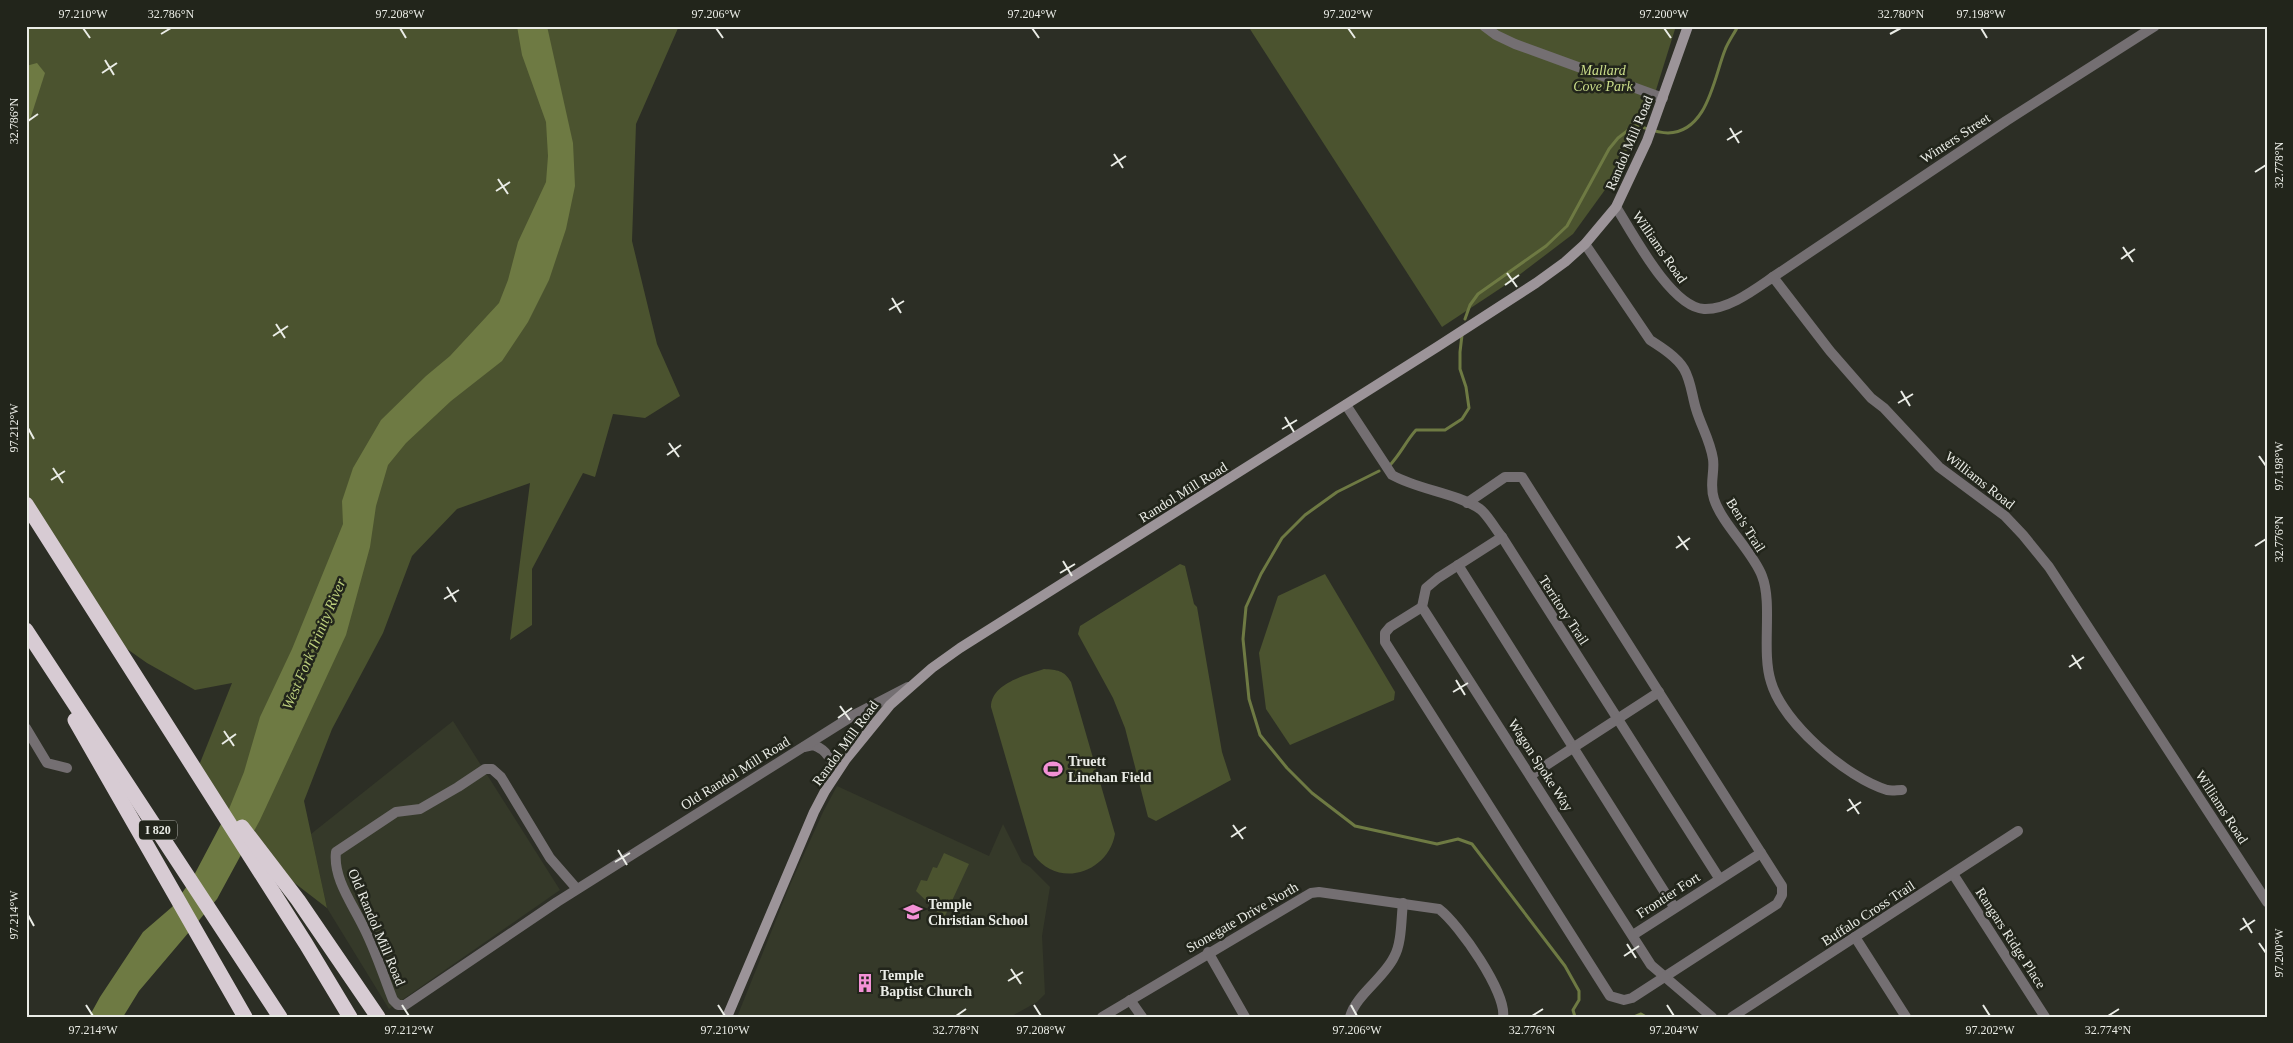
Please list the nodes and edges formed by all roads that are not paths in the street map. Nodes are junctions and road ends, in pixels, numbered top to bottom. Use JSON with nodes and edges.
{"nodes":[{"id":1,"x":1484,"y":26,"type":"edge"},
{"id":2,"x":1688,"y":26,"type":"edge"},
{"id":3,"x":2155,"y":26,"type":"edge"},
{"id":4,"x":1663,"y":98,"type":"junction"},
{"id":5,"x":1616,"y":207,"type":"junction"},
{"id":6,"x":1585,"y":244,"type":"junction"},
{"id":7,"x":1773,"y":277,"type":"junction"},
{"id":8,"x":1346,"y":405,"type":"junction"},
{"id":9,"x":1467,"y":503,"type":"junction"},
{"id":10,"x":26,"y":504,"type":"edge"},
{"id":11,"x":1502,"y":537,"type":"junction"},
{"id":12,"x":1458,"y":565,"type":"junction"},
{"id":13,"x":1422,"y":607,"type":"junction"},
{"id":14,"x":26,"y":630,"type":"edge"},
{"id":15,"x":911,"y":686,"type":"junction"},
{"id":16,"x":1659,"y":692,"type":"junction"},
{"id":17,"x":75,"y":711,"type":"junction"},
{"id":18,"x":1617,"y":718,"type":"junction"},
{"id":19,"x":26,"y":728,"type":"edge"},
{"id":20,"x":803,"y":747,"type":"junction"},
{"id":21,"x":1573,"y":748,"type":"junction"},
{"id":22,"x":184,"y":752,"type":"junction"},
{"id":23,"x":67,"y":768,"type":"dead end"},
{"id":24,"x":836,"y":775,"type":"junction"},
{"id":25,"x":1531,"y":775,"type":"junction"},
{"id":26,"x":1902,"y":790,"type":"dead end"},
{"id":27,"x":2018,"y":831,"type":"dead end"},
{"id":28,"x":1761,"y":852,"type":"junction"},
{"id":29,"x":1953,"y":874,"type":"junction"},
{"id":30,"x":1719,"y":878,"type":"junction"},
{"id":31,"x":577,"y":889,"type":"junction"},
{"id":32,"x":2267,"y":902,"type":"edge"},
{"id":33,"x":1403,"y":903,"type":"junction"},
{"id":34,"x":1674,"y":907,"type":"junction"},
{"id":35,"x":1633,"y":935,"type":"junction"},
{"id":36,"x":1855,"y":937,"type":"junction"},
{"id":37,"x":1208,"y":952,"type":"junction"},
{"id":38,"x":1665,"y":976,"type":"junction"},
{"id":39,"x":1130,"y":1000,"type":"junction"},
{"id":40,"x":1504,"y":1013,"type":"edge"},
{"id":41,"x":245,"y":1017,"type":"edge"},
{"id":42,"x":280,"y":1017,"type":"edge"},
{"id":43,"x":350,"y":1017,"type":"edge"},
{"id":44,"x":378,"y":1017,"type":"edge"},
{"id":45,"x":727,"y":1017,"type":"edge"},
{"id":46,"x":1102,"y":1017,"type":"edge"},
{"id":47,"x":1142,"y":1017,"type":"edge"},
{"id":48,"x":1246,"y":1017,"type":"edge"},
{"id":49,"x":1350,"y":1017,"type":"edge"},
{"id":50,"x":1712,"y":1017,"type":"edge"},
{"id":51,"x":1732,"y":1017,"type":"edge"},
{"id":52,"x":1906,"y":1017,"type":"edge"},
{"id":53,"x":2046,"y":1017,"type":"edge"}],
"edges":[{"from":1,"to":4,"type":"street"},
{"from":2,"to":4,"type":"main road","name":"Randol Mill Road"},
{"from":3,"to":7,"type":"street","name":"Winters Street"},
{"from":4,"to":5,"type":"main road","name":"Randol Mill Road"},
{"from":5,"to":6,"type":"main road","name":"Randol Mill Road"},
{"from":5,"to":7,"type":"street","name":"Williams Road"},
{"from":6,"to":8,"type":"main road","name":"Randol Mill Road"},
{"from":6,"to":26,"type":"street","name":"Ben's Trail"},
{"from":7,"to":32,"type":"street","name":"Williams Road"},
{"from":8,"to":9,"type":"street","name":"Territory Trail"},
{"from":8,"to":15,"type":"main road","name":"Randol Mill Road"},
{"from":9,"to":11,"type":"street","name":"Territory Trail"},
{"from":9,"to":16,"type":"street"},
{"from":10,"to":22,"type":"highway"},
{"from":11,"to":12,"type":"street"},
{"from":11,"to":18,"type":"street","name":"Territory Trail"},
{"from":12,"to":13,"type":"street"},
{"from":12,"to":21,"type":"street"},
{"from":13,"to":25,"type":"street","name":"Wagon Spoke Way"},
{"from":13,"to":38,"type":"street"},
{"from":14,"to":17,"type":"highway"},
{"from":15,"to":20,"type":"street","name":"Old Randol Mill Road"},
{"from":15,"to":24,"type":"main road","name":"Randol Mill Road"},
{"from":16,"to":18,"type":"street"},
{"from":16,"to":28,"type":"street"},
{"from":17,"to":41,"type":"highway"},
{"from":17,"to":42,"type":"highway","number":"I 820"},
{"from":18,"to":21,"type":"street"},
{"from":18,"to":30,"type":"street","name":"Territory Trail"},
{"from":19,"to":23,"type":"street"},
{"from":20,"to":24,"type":"street"},
{"from":20,"to":31,"type":"street","name":"Old Randol Mill Road"},
{"from":21,"to":25,"type":"street"},
{"from":21,"to":34,"type":"street"},
{"from":22,"to":43,"type":"highway"},
{"from":22,"to":44,"type":"highway"},
{"from":24,"to":45,"type":"main road","name":"Randol Mill Road"},
{"from":25,"to":35,"type":"street","name":"Wagon Spoke Way"},
{"from":27,"to":29,"type":"street","name":"Buffalo Cross Trail"},
{"from":28,"to":30,"type":"street","name":"Frontier Fort"},
{"from":28,"to":38,"type":"street"},
{"from":29,"to":36,"type":"street","name":"Buffalo Cross Trail"},
{"from":29,"to":53,"type":"street","name":"Rangars Ridge Place"},
{"from":30,"to":34,"type":"street","name":"Frontier Fort"},
{"from":31,"to":31,"type":"street","name":"Old Randol Mill Road"},
{"from":33,"to":37,"type":"street","name":"Stonegate Drive North"},
{"from":33,"to":40,"type":"street","name":"Stonegate Drive North"},
{"from":33,"to":49,"type":"street"},
{"from":34,"to":35,"type":"street","name":"Frontier Fort"},
{"from":35,"to":38,"type":"street","name":"Wagon Spoke Way"},
{"from":36,"to":51,"type":"street","name":"Buffalo Cross Trail"},
{"from":36,"to":52,"type":"street"},
{"from":37,"to":39,"type":"street","name":"Stonegate Drive North"},
{"from":37,"to":48,"type":"street"},
{"from":38,"to":50,"type":"street","name":"Wagon Spoke Way"},
{"from":39,"to":46,"type":"street","name":"Stonegate Drive North"},
{"from":39,"to":47,"type":"street"}]}
